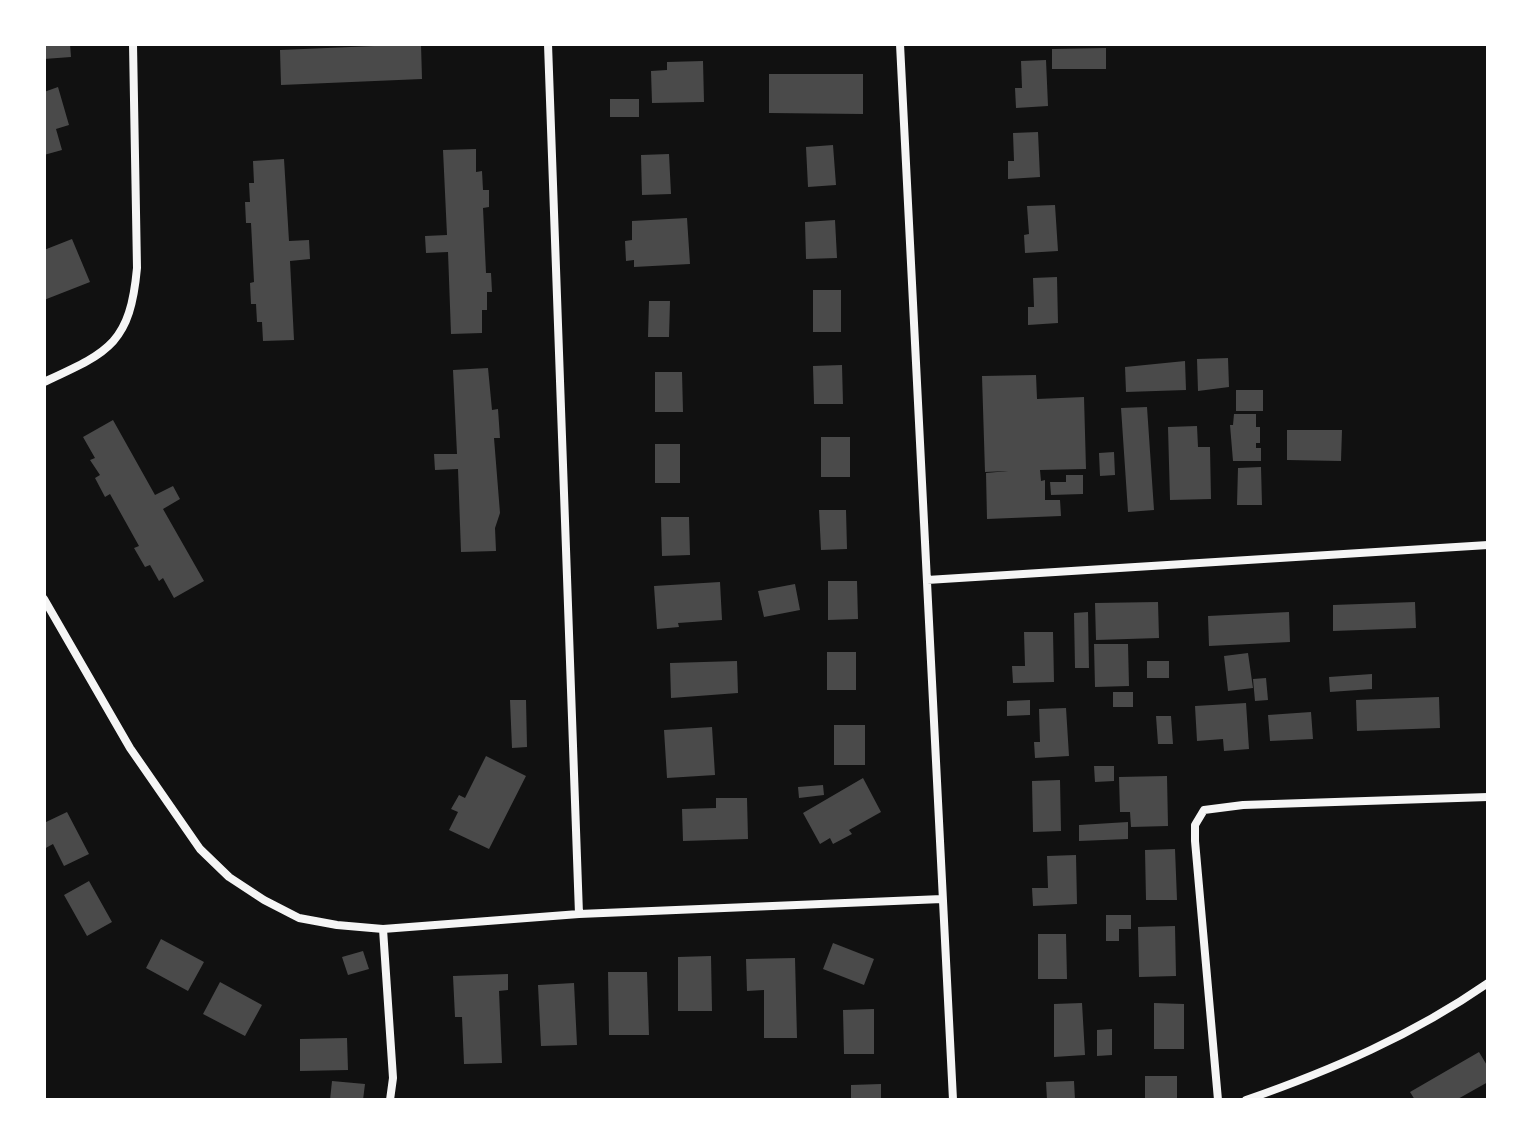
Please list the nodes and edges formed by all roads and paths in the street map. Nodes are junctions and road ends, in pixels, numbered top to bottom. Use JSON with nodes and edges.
{"nodes":[{"id":1,"x":133,"y":44,"type":"edge"},
{"id":2,"x":143,"y":44,"type":"edge"},
{"id":3,"x":548,"y":44,"type":"edge"},
{"id":4,"x":900,"y":44,"type":"edge"},
{"id":5,"x":44,"y":382,"type":"edge"},
{"id":6,"x":1488,"y":545,"type":"edge"},
{"id":7,"x":927,"y":580,"type":"junction"},
{"id":8,"x":44,"y":599,"type":"edge"},
{"id":9,"x":1488,"y":797,"type":"edge"},
{"id":10,"x":942,"y":899,"type":"junction"},
{"id":11,"x":579,"y":914,"type":"junction"},
{"id":12,"x":383,"y":929,"type":"junction"},
{"id":13,"x":1488,"y":983,"type":"edge"},
{"id":14,"x":390,"y":1100,"type":"edge"},
{"id":15,"x":953,"y":1100,"type":"edge"},
{"id":16,"x":1218,"y":1100,"type":"edge"},
{"id":17,"x":1246,"y":1100,"type":"edge"}],
"edges":[{"from":1,"to":2,"type":"street"},
{"from":1,"to":5,"type":"street"},
{"from":3,"to":11,"type":"street"},
{"from":4,"to":7,"type":"street"},
{"from":6,"to":7,"type":"street"},
{"from":7,"to":10,"type":"street"},
{"from":8,"to":12,"type":"street"},
{"from":9,"to":16,"type":"street"},
{"from":10,"to":11,"type":"street"},
{"from":10,"to":15,"type":"street"},
{"from":11,"to":12,"type":"street"},
{"from":12,"to":14,"type":"street"},
{"from":13,"to":17,"type":"street"}]}
